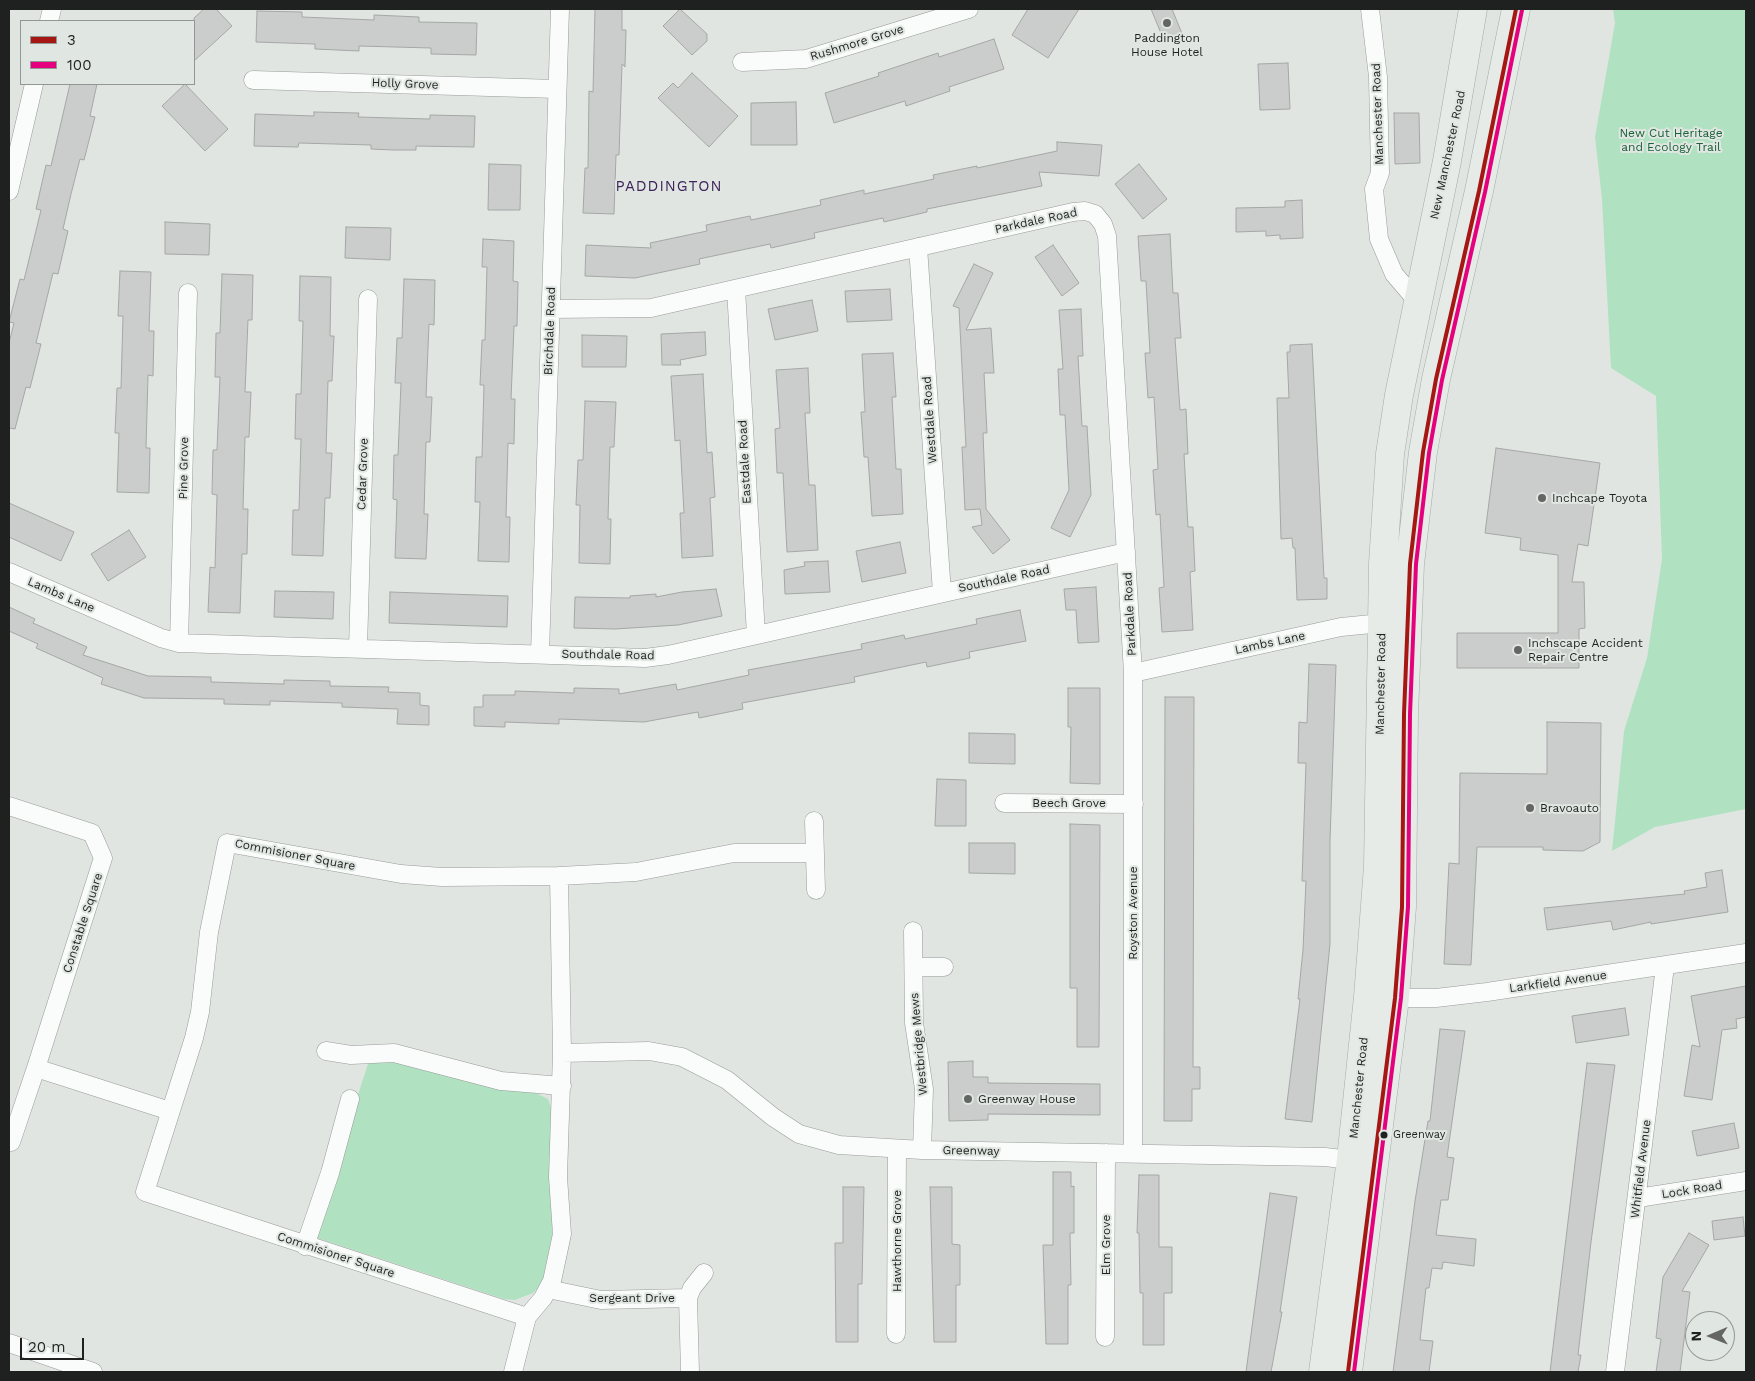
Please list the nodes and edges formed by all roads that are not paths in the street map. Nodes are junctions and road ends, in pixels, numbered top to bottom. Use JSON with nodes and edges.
{"nodes":[{"id":1,"x":560,"y":9,"type":"edge"},
{"id":2,"x":969,"y":9,"type":"edge"},
{"id":3,"x":1370,"y":9,"type":"edge"},
{"id":4,"x":1474,"y":9,"type":"edge"},
{"id":5,"x":1516,"y":9,"type":"edge"},
{"id":6,"x":742,"y":62,"type":"dead end"},
{"id":7,"x":252,"y":79,"type":"dead end"},
{"id":8,"x":34,"y":85,"type":"edge"},
{"id":9,"x":557,"y":89,"type":"junction"},
{"id":10,"x":9,"y":190,"type":"edge"},
{"id":11,"x":918,"y":247,"type":"junction"},
{"id":12,"x":736,"y":288,"type":"junction"},
{"id":13,"x":188,"y":293,"type":"dead end"},
{"id":14,"x":368,"y":299,"type":"dead end"},
{"id":15,"x":1417,"y":301,"type":"junction"},
{"id":16,"x":551,"y":309,"type":"junction"},
{"id":17,"x":1126,"y":552,"type":"junction"},
{"id":18,"x":9,"y":572,"type":"edge"},
{"id":19,"x":942,"y":593,"type":"junction"},
{"id":20,"x":113,"y":617,"type":"joint"},
{"id":21,"x":1395,"y":622,"type":"junction"},
{"id":22,"x":756,"y":635,"type":"junction"},
{"id":23,"x":179,"y":643,"type":"junction"},
{"id":24,"x":358,"y":648,"type":"junction"},
{"id":25,"x":540,"y":654,"type":"junction"},
{"id":26,"x":1133,"y":673,"type":"junction"},
{"id":27,"x":1004,"y":803,"type":"dead end"},
{"id":28,"x":1134,"y":804,"type":"junction"},
{"id":29,"x":9,"y":806,"type":"edge"},
{"id":30,"x":814,"y":822,"type":"dead end"},
{"id":31,"x":815,"y":853,"type":"junction"},
{"id":32,"x":559,"y":876,"type":"junction"},
{"id":33,"x":816,"y":890,"type":"dead end"},
{"id":34,"x":913,"y":931,"type":"dead end"},
{"id":35,"x":1746,"y":953,"type":"edge"},
{"id":36,"x":1665,"y":966,"type":"junction"},
{"id":37,"x":944,"y":967,"type":"dead end"},
{"id":38,"x":914,"y":968,"type":"junction"},
{"id":39,"x":1368,"y":997,"type":"junction"},
{"id":40,"x":1395,"y":998,"type":"junction"},
{"id":41,"x":326,"y":1051,"type":"dead end"},
{"id":42,"x":562,"y":1053,"type":"junction"},
{"id":43,"x":36,"y":1068,"type":"junction"},
{"id":44,"x":562,"y":1086,"type":"junction"},
{"id":45,"x":350,"y":1099,"type":"dead end"},
{"id":46,"x":170,"y":1111,"type":"junction"},
{"id":47,"x":9,"y":1141,"type":"edge"},
{"id":48,"x":897,"y":1149,"type":"junction"},
{"id":49,"x":922,"y":1150,"type":"junction"},
{"id":50,"x":1133,"y":1152,"type":"junction"},
{"id":51,"x":1106,"y":1154,"type":"junction"},
{"id":52,"x":1363,"y":1161,"type":"junction"},
{"id":53,"x":1746,"y":1181,"type":"edge"},
{"id":54,"x":1638,"y":1198,"type":"junction"},
{"id":55,"x":305,"y":1246,"type":"junction"},
{"id":56,"x":704,"y":1273,"type":"dead end"},
{"id":57,"x":548,"y":1289,"type":"junction"},
{"id":58,"x":688,"y":1298,"type":"junction"},
{"id":59,"x":527,"y":1317,"type":"junction"},
{"id":60,"x":896,"y":1334,"type":"dead end"},
{"id":61,"x":1105,"y":1338,"type":"dead end"},
{"id":62,"x":9,"y":1343,"type":"edge"},
{"id":63,"x":93,"y":1372,"type":"edge"},
{"id":64,"x":513,"y":1372,"type":"edge"},
{"id":65,"x":690,"y":1372,"type":"edge"},
{"id":66,"x":1323,"y":1372,"type":"edge"},
{"id":67,"x":1348,"y":1372,"type":"edge"},
{"id":68,"x":1615,"y":1372,"type":"edge"}],
"edges":[{"from":1,"to":9,"type":"street","name":"Birchdale Road"},
{"from":2,"to":6,"type":"street","name":"Rushmore Grove"},
{"from":3,"to":15,"type":"street","name":"Manchester Road"},
{"from":4,"to":15,"type":"main road","name":"New Manchester Road"},
{"from":5,"to":21,"type":"main road","name":"Manchester Road"},
{"from":7,"to":9,"type":"street","name":"Holly Grove"},
{"from":8,"to":10,"type":"street"},
{"from":9,"to":16,"type":"street","name":"Birchdale Road"},
{"from":11,"to":12,"type":"street","name":"Parkdale Road"},
{"from":11,"to":17,"type":"street","name":"Parkdale Road"},
{"from":11,"to":19,"type":"street","name":"Westdale Road"},
{"from":12,"to":16,"type":"street","name":"Parkdale Road"},
{"from":12,"to":22,"type":"street","name":"Eastdale Road"},
{"from":13,"to":23,"type":"street","name":"Pine Grove"},
{"from":14,"to":24,"type":"street","name":"Cedar Grove"},
{"from":15,"to":21,"type":"main road","name":"Manchester Road"},
{"from":16,"to":25,"type":"street","name":"Birchdale Road"},
{"from":17,"to":19,"type":"street","name":"Southdale Road"},
{"from":17,"to":26,"type":"street","name":"Parkdale Road"},
{"from":18,"to":20,"type":"street","name":"Lambs Lane"},
{"from":19,"to":22,"type":"street","name":"Southdale Road"},
{"from":20,"to":23,"type":"street","name":"Southdale Road"},
{"from":21,"to":26,"type":"street","name":"Lambs Lane"},
{"from":21,"to":39,"type":"main road","name":"Manchester Road"},
{"from":21,"to":40,"type":"main road","name":"Manchester Road"},
{"from":22,"to":25,"type":"street","name":"Southdale Road"},
{"from":23,"to":24,"type":"street","name":"Southdale Road"},
{"from":24,"to":25,"type":"street","name":"Southdale Road"},
{"from":26,"to":28,"type":"street","name":"Royston Avenue"},
{"from":27,"to":28,"type":"street","name":"Beech Grove"},
{"from":28,"to":50,"type":"street","name":"Royston Avenue"},
{"from":29,"to":43,"type":"street","name":"Constable Square"},
{"from":30,"to":31,"type":"street"},
{"from":31,"to":32,"type":"street"},
{"from":31,"to":33,"type":"street"},
{"from":32,"to":42,"type":"street"},
{"from":32,"to":46,"type":"street","name":"Commisioner Square"},
{"from":34,"to":38,"type":"street","name":"Westbridge Mews"},
{"from":35,"to":36,"type":"street","name":"Larkfield Avenue"},
{"from":36,"to":40,"type":"street","name":"Larkfield Avenue"},
{"from":36,"to":54,"type":"street","name":"Whitfield Avenue"},
{"from":37,"to":38,"type":"street"},
{"from":38,"to":49,"type":"street","name":"Westbridge Mews"},
{"from":39,"to":40,"type":"street","name":"Larkfield Avenue"},
{"from":39,"to":52,"type":"main road","name":"Manchester Road"},
{"from":40,"to":52,"type":"main road","name":"Manchester Road"},
{"from":41,"to":44,"type":"street"},
{"from":42,"to":44,"type":"street"},
{"from":42,"to":48,"type":"street","name":"Greenway"},
{"from":43,"to":46,"type":"street"},
{"from":43,"to":47,"type":"street","name":"Constable Square"},
{"from":44,"to":57,"type":"street"},
{"from":45,"to":55,"type":"street"},
{"from":46,"to":55,"type":"street","name":"Commisioner Square"},
{"from":48,"to":49,"type":"street","name":"Greenway"},
{"from":48,"to":60,"type":"street","name":"Hawthorne Grove"},
{"from":49,"to":51,"type":"street","name":"Greenway"},
{"from":50,"to":51,"type":"street","name":"Greenway"},
{"from":50,"to":52,"type":"street","name":"Greenway"},
{"from":51,"to":61,"type":"street","name":"Elm Grove"},
{"from":52,"to":66,"type":"main road","name":"Manchester Road"},
{"from":52,"to":67,"type":"main road","name":"Manchester Road"},
{"from":53,"to":54,"type":"street","name":"Lock Road"},
{"from":54,"to":68,"type":"street","name":"Whitfield Avenue"},
{"from":55,"to":59,"type":"street","name":"Commisioner Square"},
{"from":56,"to":58,"type":"street","name":"Sergeant Drive"},
{"from":57,"to":58,"type":"street","name":"Sergeant Drive"},
{"from":57,"to":59,"type":"street"},
{"from":58,"to":65,"type":"street","name":"Sergeant Drive"},
{"from":59,"to":64,"type":"street"},
{"from":62,"to":63,"type":"street"}]}
